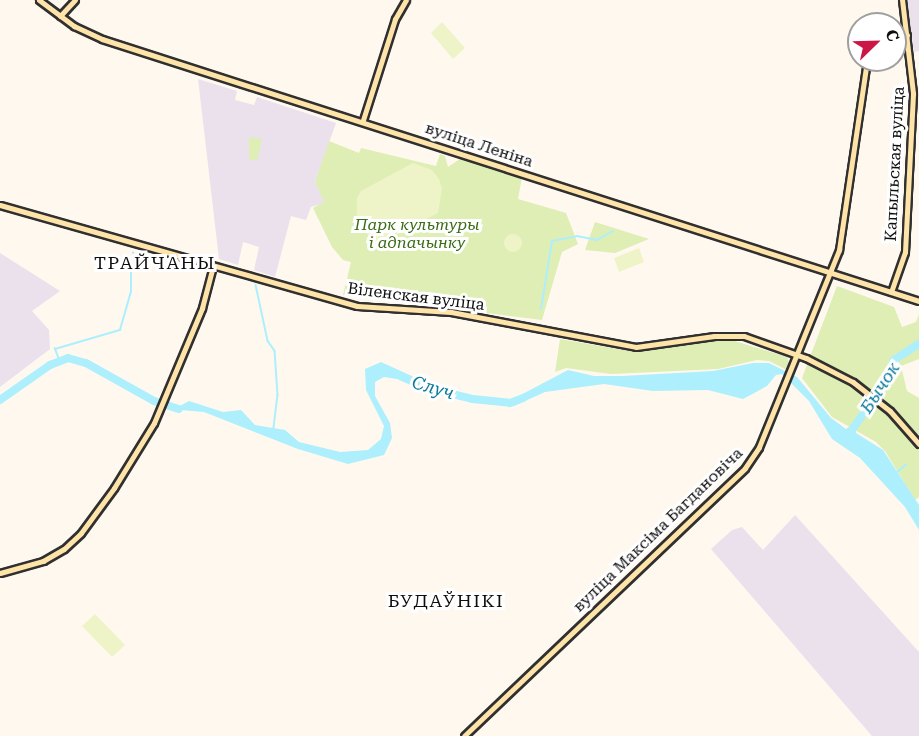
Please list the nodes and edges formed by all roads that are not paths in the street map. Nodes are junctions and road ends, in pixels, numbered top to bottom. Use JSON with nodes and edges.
{"nodes":[{"id":1,"x":39,"y":0,"type":"edge"},
{"id":2,"x":75,"y":0,"type":"edge"},
{"id":3,"x":406,"y":0,"type":"edge"},
{"id":4,"x":60,"y":16,"type":"junction"},
{"id":5,"x":907,"y":34,"type":"edge"},
{"id":6,"x":865,"y":72,"type":"edge"},
{"id":7,"x":363,"y":120,"type":"junction"},
{"id":8,"x":0,"y":205,"type":"edge"},
{"id":9,"x":213,"y":266,"type":"junction"},
{"id":10,"x":832,"y":273,"type":"junction"},
{"id":11,"x":891,"y":292,"type":"junction"},
{"id":12,"x":919,"y":301,"type":"edge"},
{"id":13,"x":799,"y":355,"type":"junction"},
{"id":14,"x":919,"y":444,"type":"edge"},
{"id":15,"x":0,"y":573,"type":"edge"},
{"id":16,"x":464,"y":736,"type":"edge"}],
"edges":[{"from":1,"to":4,"type":"main road","name":"вуліца Леніна"},
{"from":2,"to":4,"type":"main road"},
{"from":3,"to":7,"type":"main road"},
{"from":4,"to":7,"type":"main road","name":"вуліца Леніна"},
{"from":5,"to":11,"type":"main road","name":"Капыльская вуліца"},
{"from":6,"to":10,"type":"main road"},
{"from":7,"to":10,"type":"main road","name":"вуліца Леніна"},
{"from":8,"to":9,"type":"main road","name":"Віленская вуліца"},
{"from":9,"to":13,"type":"main road","name":"Віленская вуліца"},
{"from":9,"to":15,"type":"main road"},
{"from":10,"to":11,"type":"main road","name":"вуліца Леніна"},
{"from":10,"to":13,"type":"main road","name":"вуліца Максіма Багдановіча"},
{"from":11,"to":12,"type":"main road","name":"вуліца Леніна"},
{"from":13,"to":14,"type":"main road","name":"Віленская вуліца"},
{"from":13,"to":16,"type":"main road","name":"вуліца Максіма Багдановіча"}]}
